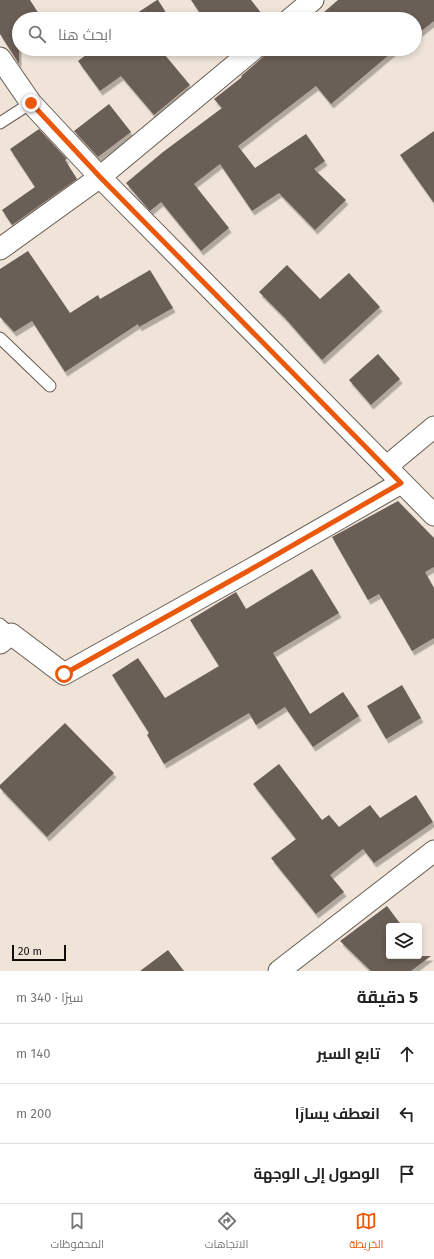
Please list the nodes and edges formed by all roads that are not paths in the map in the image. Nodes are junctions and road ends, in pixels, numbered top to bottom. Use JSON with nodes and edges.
{"nodes":[{"id":1,"x":313,"y":0,"type":"edge"},
{"id":2,"x":298,"y":12,"type":"edge"},
{"id":3,"x":246,"y":56,"type":"edge"},
{"id":4,"x":0,"y":58,"type":"edge"},
{"id":5,"x":31,"y":103,"type":"junction"},
{"id":6,"x":0,"y":123,"type":"edge"},
{"id":7,"x":100,"y":177,"type":"junction"},
{"id":8,"x":0,"y":249,"type":"edge"},
{"id":9,"x":0,"y":338,"type":"edge"},
{"id":10,"x":50,"y":386,"type":"dead end"},
{"id":11,"x":434,"y":427,"type":"edge"},
{"id":12,"x":386,"y":467,"type":"junction"},
{"id":13,"x":401,"y":483,"type":"junction"},
{"id":14,"x":434,"y":515,"type":"edge"},
{"id":15,"x":4,"y":634,"type":"edge"},
{"id":16,"x":434,"y":851,"type":"edge"},
{"id":17,"x":279,"y":971,"type":"edge"}],
"edges":[{"from":1,"to":2,"type":"street"},
{"from":3,"to":7,"type":"street"},
{"from":4,"to":5,"type":"street"},
{"from":5,"to":6,"type":"lane"},
{"from":5,"to":7,"type":"street"},
{"from":7,"to":8,"type":"street"},
{"from":7,"to":12,"type":"street"},
{"from":9,"to":10,"type":"lane"},
{"from":11,"to":12,"type":"street"},
{"from":12,"to":13,"type":"street"},
{"from":13,"to":14,"type":"street"},
{"from":13,"to":15,"type":"street"},
{"from":16,"to":17,"type":"street"}]}
